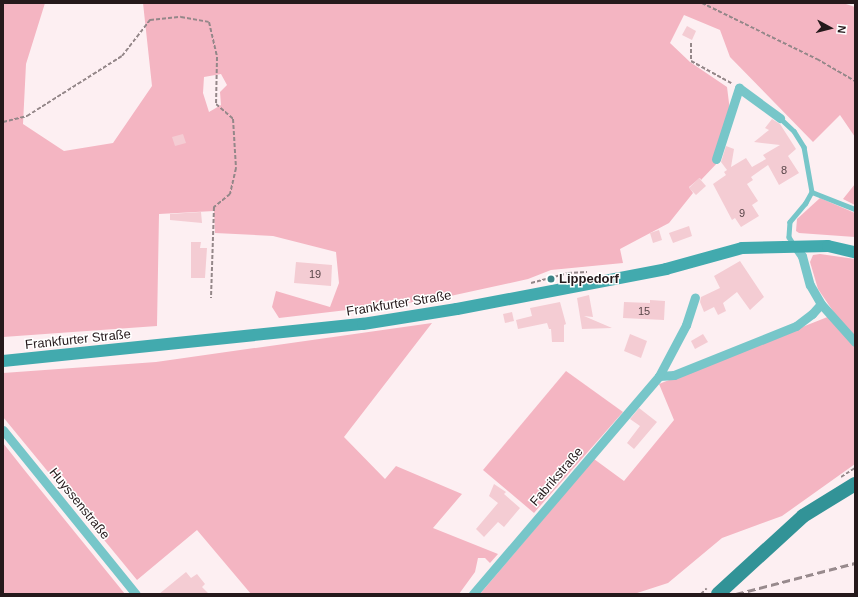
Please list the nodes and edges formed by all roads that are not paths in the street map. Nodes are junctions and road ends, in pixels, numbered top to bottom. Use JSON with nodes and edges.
{"nodes":[{"id":1,"x":780,"y":118,"type":"joint"},
{"id":2,"x":716,"y":160,"type":"dead end"},
{"id":3,"x":812,"y":192,"type":"junction"},
{"id":4,"x":855,"y":209,"type":"edge"},
{"id":5,"x":795,"y":246,"type":"junction"},
{"id":6,"x":855,"y":252,"type":"edge"},
{"id":7,"x":695,"y":297,"type":"dead end"},
{"id":8,"x":821,"y":304,"type":"junction"},
{"id":9,"x":855,"y":342,"type":"edge"},
{"id":10,"x":3,"y":361,"type":"edge"},
{"id":11,"x":658,"y":376,"type":"junction"},
{"id":12,"x":3,"y":430,"type":"edge"},
{"id":13,"x":855,"y":484,"type":"edge"},
{"id":14,"x":136,"y":594,"type":"edge"},
{"id":15,"x":473,"y":594,"type":"edge"},
{"id":16,"x":718,"y":594,"type":"edge"}],
"edges":[{"from":1,"to":2,"type":"street"},
{"from":1,"to":3,"type":"lane"},
{"from":3,"to":4,"type":"lane"},
{"from":3,"to":5,"type":"lane"},
{"from":5,"to":6,"type":"main road","name":"Frankfurter Straße"},
{"from":5,"to":8,"type":"street"},
{"from":5,"to":10,"type":"main road","name":"Frankfurter Straße"},
{"from":7,"to":11,"type":"street","name":"Fabrikstraße"},
{"from":8,"to":9,"type":"street"},
{"from":8,"to":11,"type":"street"},
{"from":11,"to":15,"type":"street","name":"Fabrikstraße"},
{"from":12,"to":14,"type":"street","name":"Huyssenstraße"},
{"from":13,"to":16,"type":"main road"}]}
